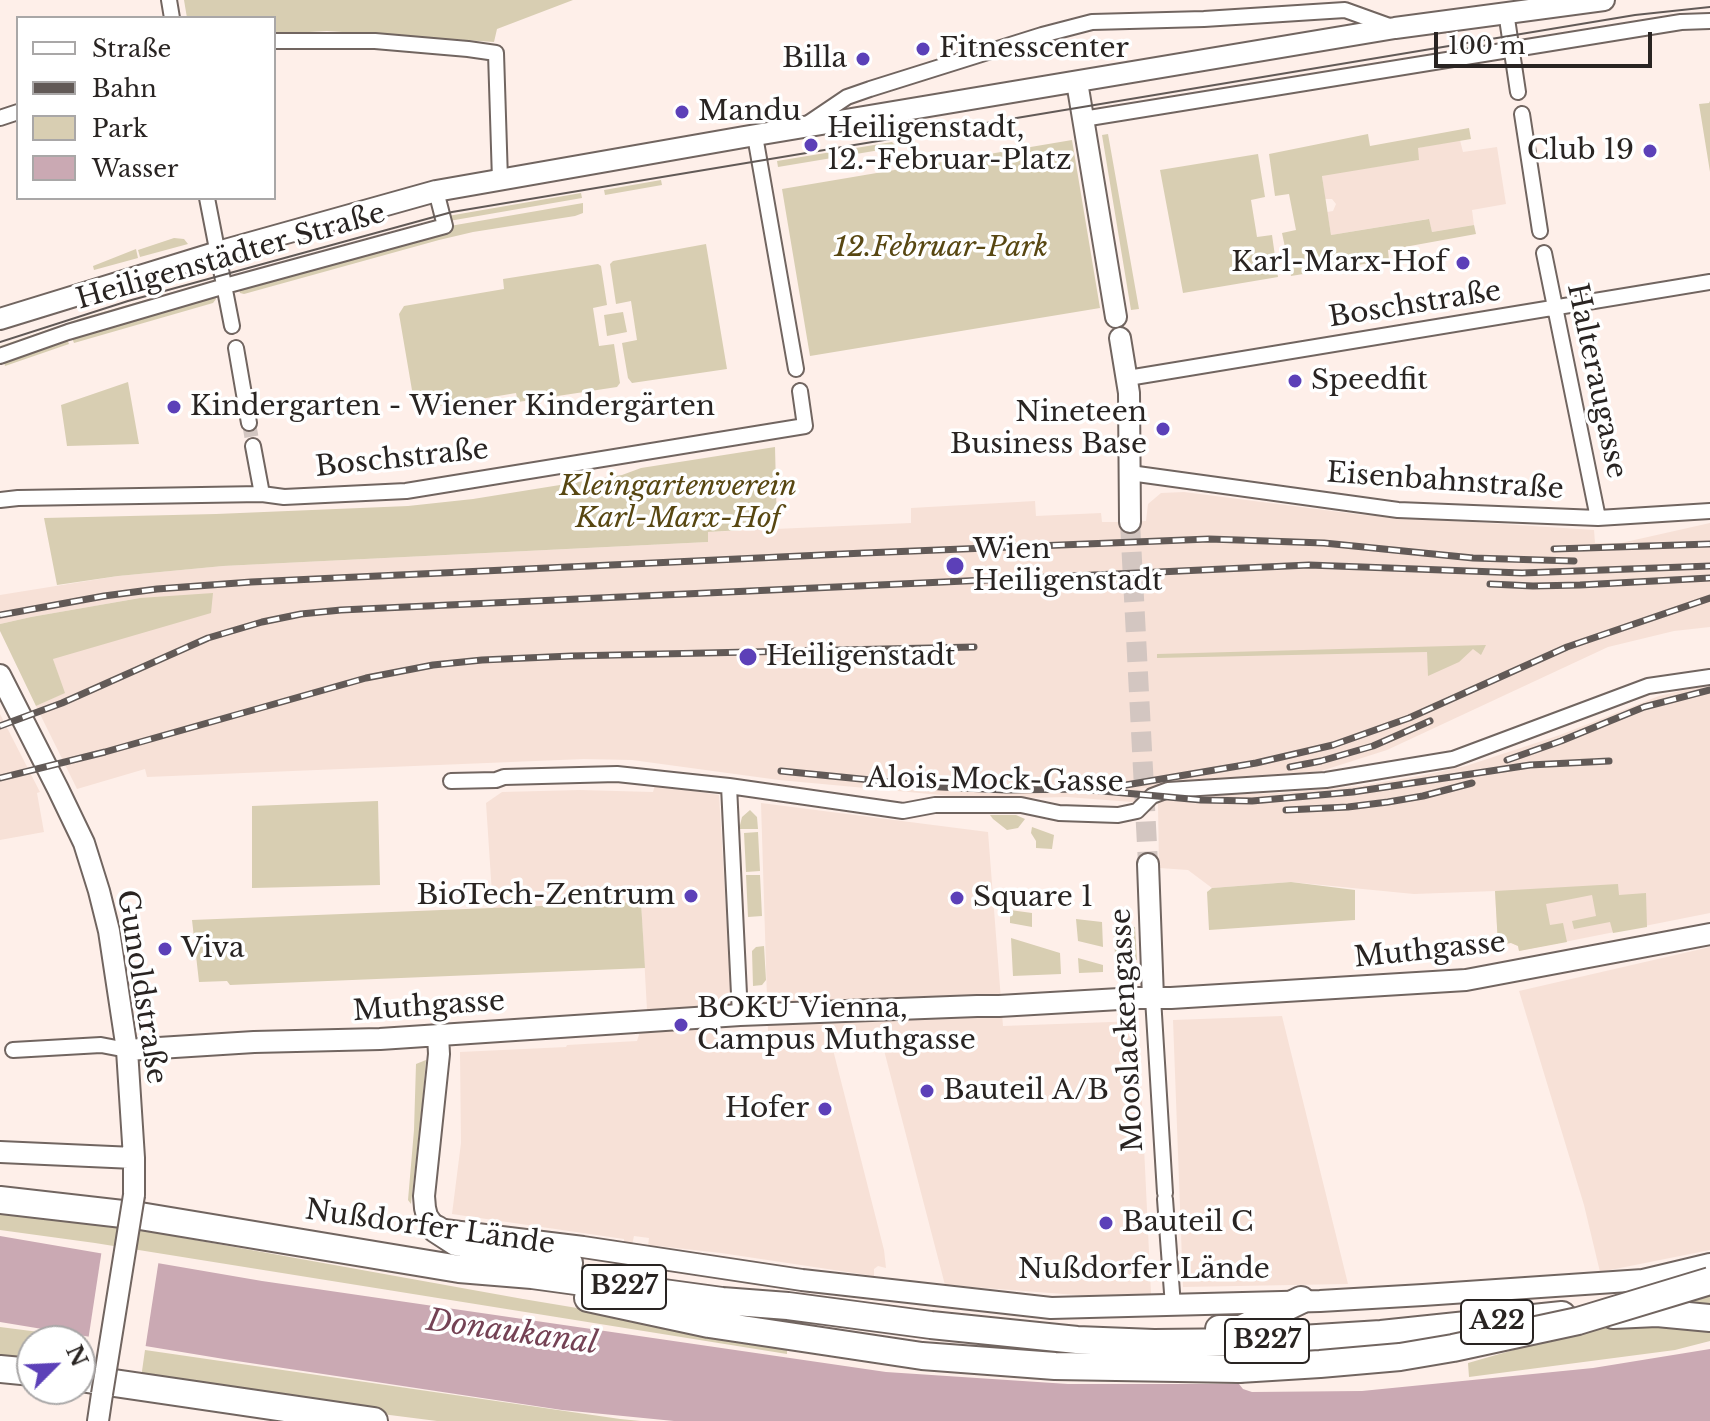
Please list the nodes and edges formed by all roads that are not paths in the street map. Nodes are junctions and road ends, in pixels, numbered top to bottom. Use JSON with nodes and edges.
{"nodes":[{"id":1,"x":1604,"y":0,"type":"edge"},
{"id":2,"x":1506,"y":12,"type":"junction"},
{"id":3,"x":1710,"y":21,"type":"edge"},
{"id":4,"x":1395,"y":28,"type":"junction"},
{"id":5,"x":276,"y":41,"type":"edge"},
{"id":6,"x":1511,"y":49,"type":"junction"},
{"id":7,"x":1077,"y":82,"type":"junction"},
{"id":8,"x":1518,"y":92,"type":"dead end"},
{"id":9,"x":1522,"y":114,"type":"dead end"},
{"id":10,"x":1083,"y":119,"type":"junction"},
{"id":11,"x":801,"y":128,"type":"junction"},
{"id":12,"x":755,"y":136,"type":"junction"},
{"id":13,"x":500,"y":180,"type":"junction"},
{"id":14,"x":436,"y":191,"type":"junction"},
{"id":15,"x":207,"y":200,"type":"edge"},
{"id":16,"x":1540,"y":231,"type":"dead end"},
{"id":17,"x":218,"y":252,"type":"junction"},
{"id":18,"x":1544,"y":253,"type":"dead end"},
{"id":19,"x":1710,"y":282,"type":"edge"},
{"id":20,"x":225,"y":286,"type":"junction"},
{"id":21,"x":1555,"y":308,"type":"junction"},
{"id":22,"x":1116,"y":317,"type":"dead end"},
{"id":23,"x":0,"y":319,"type":"edge"},
{"id":24,"x":232,"y":326,"type":"dead end"},
{"id":25,"x":1120,"y":338,"type":"dead end"},
{"id":26,"x":236,"y":348,"type":"dead end"},
{"id":27,"x":0,"y":356,"type":"edge"},
{"id":28,"x":796,"y":369,"type":"dead end"},
{"id":29,"x":1128,"y":378,"type":"junction"},
{"id":30,"x":800,"y":391,"type":"dead end"},
{"id":31,"x":249,"y":423,"type":"tunnel mouth"},
{"id":32,"x":253,"y":446,"type":"tunnel mouth"},
{"id":33,"x":1130,"y":473,"type":"junction"},
{"id":34,"x":262,"y":494,"type":"junction"},
{"id":35,"x":0,"y":500,"type":"edge"},
{"id":36,"x":1710,"y":511,"type":"edge"},
{"id":37,"x":1598,"y":518,"type":"junction"},
{"id":38,"x":1130,"y":522,"type":"tunnel mouth"},
{"id":39,"x":0,"y":675,"type":"edge"},
{"id":40,"x":1710,"y":677,"type":"edge"},
{"id":41,"x":451,"y":781,"type":"dead end"},
{"id":42,"x":729,"y":786,"type":"junction"},
{"id":43,"x":1148,"y":864,"type":"tunnel mouth"},
{"id":44,"x":1710,"y":934,"type":"edge"},
{"id":45,"x":1153,"y":998,"type":"junction"},
{"id":46,"x":740,"y":1015,"type":"junction"},
{"id":47,"x":438,"y":1035,"type":"junction"},
{"id":48,"x":13,"y":1050,"type":"dead end"},
{"id":49,"x":127,"y":1050,"type":"junction"},
{"id":50,"x":0,"y":1152,"type":"edge"},
{"id":51,"x":134,"y":1158,"type":"junction"},
{"id":52,"x":136,"y":1199,"type":"junction"},
{"id":53,"x":0,"y":1200,"type":"edge"},
{"id":54,"x":436,"y":1229,"type":"junction"},
{"id":55,"x":1710,"y":1264,"type":"edge"},
{"id":56,"x":459,"y":1269,"type":"junction"},
{"id":57,"x":1710,"y":1281,"type":"edge"},
{"id":58,"x":1301,"y":1300,"type":"junction"},
{"id":59,"x":788,"y":1306,"type":"junction"},
{"id":60,"x":1173,"y":1306,"type":"junction"},
{"id":61,"x":1710,"y":1318,"type":"edge"},
{"id":62,"x":997,"y":1331,"type":"junction"},
{"id":63,"x":1381,"y":1334,"type":"joint"},
{"id":64,"x":96,"y":1380,"type":"edge"},
{"id":65,"x":98,"y":1421,"type":"edge"},
{"id":66,"x":374,"y":1421,"type":"edge"}],
"edges":[{"from":1,"to":2,"type":"street","name":"Heiligenstädter Straße"},
{"from":2,"to":4,"type":"street","name":"Heiligenstädter Straße"},
{"from":2,"to":6,"type":"street"},
{"from":3,"to":6,"type":"street"},
{"from":4,"to":7,"type":"street","name":"Heiligenstädter Straße"},
{"from":4,"to":11,"type":"street","name":"Heiligenstädter Straße"},
{"from":5,"to":13,"type":"street"},
{"from":6,"to":8,"type":"street"},
{"from":6,"to":10,"type":"street"},
{"from":7,"to":10,"type":"street"},
{"from":7,"to":11,"type":"street","name":"Heiligenstädter Straße"},
{"from":9,"to":16,"type":"street"},
{"from":10,"to":22,"type":"street"},
{"from":11,"to":12,"type":"street","name":"Heiligenstädter Straße"},
{"from":12,"to":13,"type":"street","name":"Heiligenstädter Straße"},
{"from":12,"to":28,"type":"street"},
{"from":13,"to":14,"type":"street","name":"Heiligenstädter Straße"},
{"from":14,"to":17,"type":"street","name":"Heiligenstädter Straße"},
{"from":14,"to":20,"type":"street","name":"Heiligenstädter Straße"},
{"from":15,"to":17,"type":"street"},
{"from":17,"to":20,"type":"street"},
{"from":17,"to":23,"type":"street","name":"Heiligenstädter Straße"},
{"from":18,"to":21,"type":"street","name":"Halteraugasse"},
{"from":19,"to":21,"type":"street","name":"Boschstraße"},
{"from":20,"to":24,"type":"street"},
{"from":20,"to":27,"type":"street","name":"Heiligenstädter Straße"},
{"from":21,"to":29,"type":"street","name":"Boschstraße"},
{"from":21,"to":37,"type":"street","name":"Halteraugasse"},
{"from":25,"to":29,"type":"street"},
{"from":26,"to":31,"type":"street"},
{"from":29,"to":33,"type":"street"},
{"from":30,"to":34,"type":"street","name":"Boschstraße"},
{"from":32,"to":34,"type":"street"},
{"from":33,"to":37,"type":"street","name":"Eisenbahnstraße"},
{"from":33,"to":38,"type":"street"},
{"from":34,"to":35,"type":"street","name":"Boschstraße"},
{"from":36,"to":37,"type":"street","name":"Eisenbahnstraße"},
{"from":39,"to":49,"type":"street","name":"Gunoldstraße"},
{"from":40,"to":42,"type":"street","name":"Alois-Mock-Gasse"},
{"from":41,"to":42,"type":"street","name":"Alois-Mock-Gasse"},
{"from":42,"to":46,"type":"street"},
{"from":43,"to":45,"type":"street","name":"Mooslackengasse"},
{"from":44,"to":45,"type":"street","name":"Muthgasse"},
{"from":45,"to":46,"type":"street","name":"Muthgasse"},
{"from":45,"to":60,"type":"street","name":"Mooslackengasse"},
{"from":46,"to":47,"type":"street","name":"Muthgasse"},
{"from":47,"to":49,"type":"street","name":"Muthgasse"},
{"from":47,"to":54,"type":"street"},
{"from":48,"to":49,"type":"street","name":"Muthgasse"},
{"from":49,"to":51,"type":"street","name":"Gunoldstraße"},
{"from":50,"to":51,"type":"street"},
{"from":51,"to":52,"type":"street","name":"Gunoldstraße"},
{"from":52,"to":53,"type":"highway","number":"B227"},
{"from":52,"to":56,"type":"highway","name":"Nußdorfer Lände","number":"B227"},
{"from":52,"to":65,"type":"street","name":"Gunoldstraße","bridge":true},
{"from":54,"to":59,"type":"highway"},
{"from":54,"to":60,"type":"street","name":"Nußdorfer Lände"},
{"from":55,"to":58,"type":"street","name":"Nußdorfer Lände"},
{"from":56,"to":57,"type":"highway","bridge":true},
{"from":56,"to":59,"type":"highway","name":"Nußdorfer Lände","number":"B227"},
{"from":58,"to":60,"type":"street","name":"Nußdorfer Lände"},
{"from":58,"to":62,"type":"highway"},
{"from":59,"to":62,"type":"highway","name":"Nußdorfer Lände","number":"B227"},
{"from":61,"to":63,"type":"highway","number":"A22"},
{"from":62,"to":63,"type":"highway","name":"Nußdorfer Lände","number":"B227"},
{"from":64,"to":66,"type":"highway"}]}
